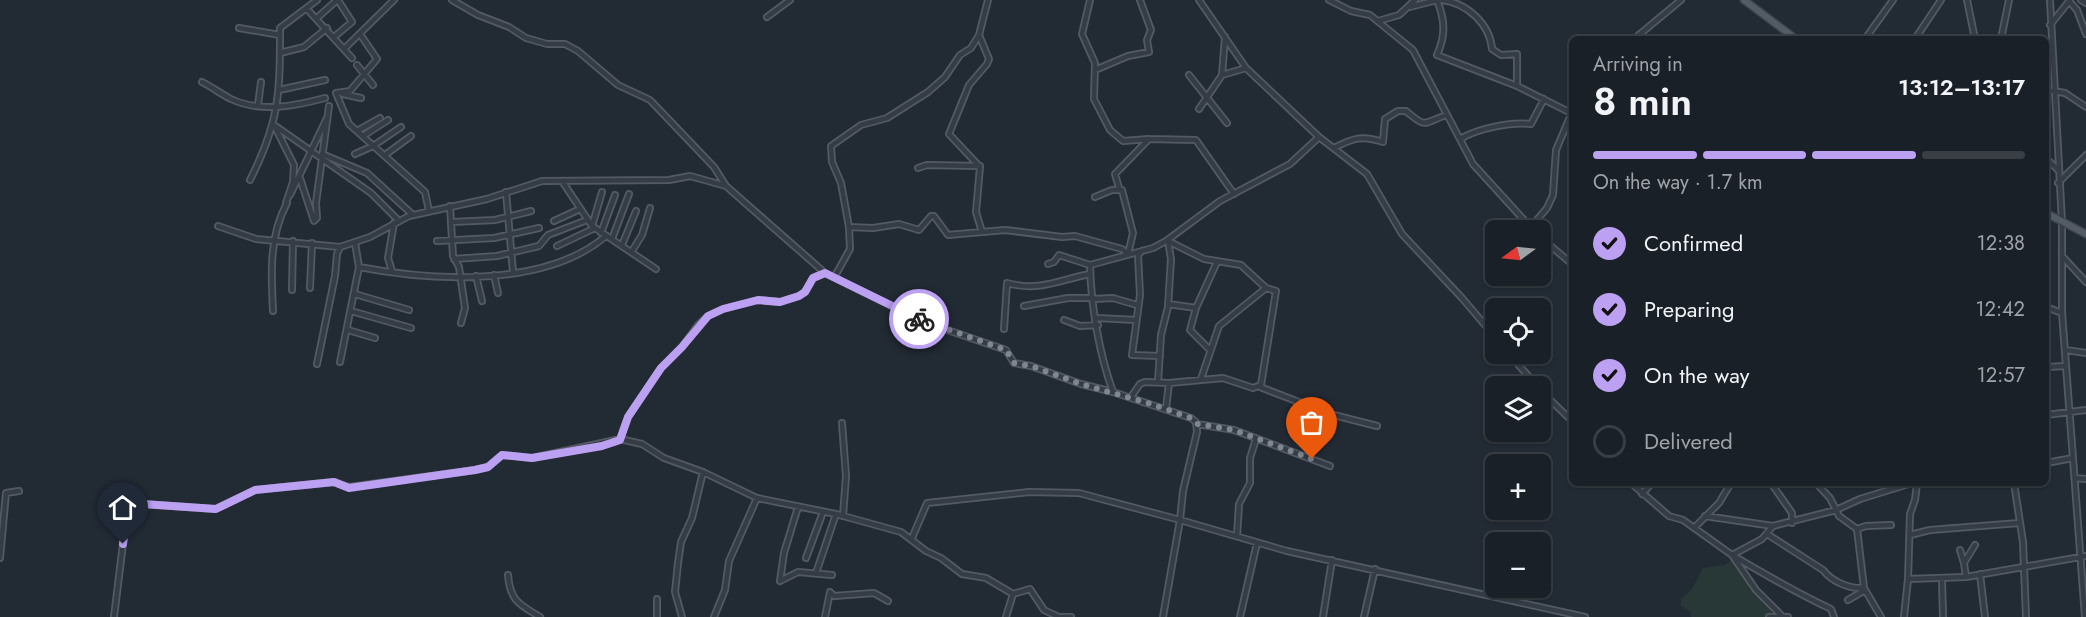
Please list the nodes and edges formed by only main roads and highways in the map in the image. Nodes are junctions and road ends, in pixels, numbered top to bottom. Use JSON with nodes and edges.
{"nodes":[{"id":1,"x":1744,"y":0,"type":"edge"},
{"id":2,"x":1792,"y":36,"type":"edge"},
{"id":3,"x":2049,"y":215,"type":"edge"},
{"id":4,"x":2086,"y":234,"type":"edge"}],
"edges":[{"from":1,"to":2,"type":"main road"},
{"from":3,"to":4,"type":"main road"}]}
